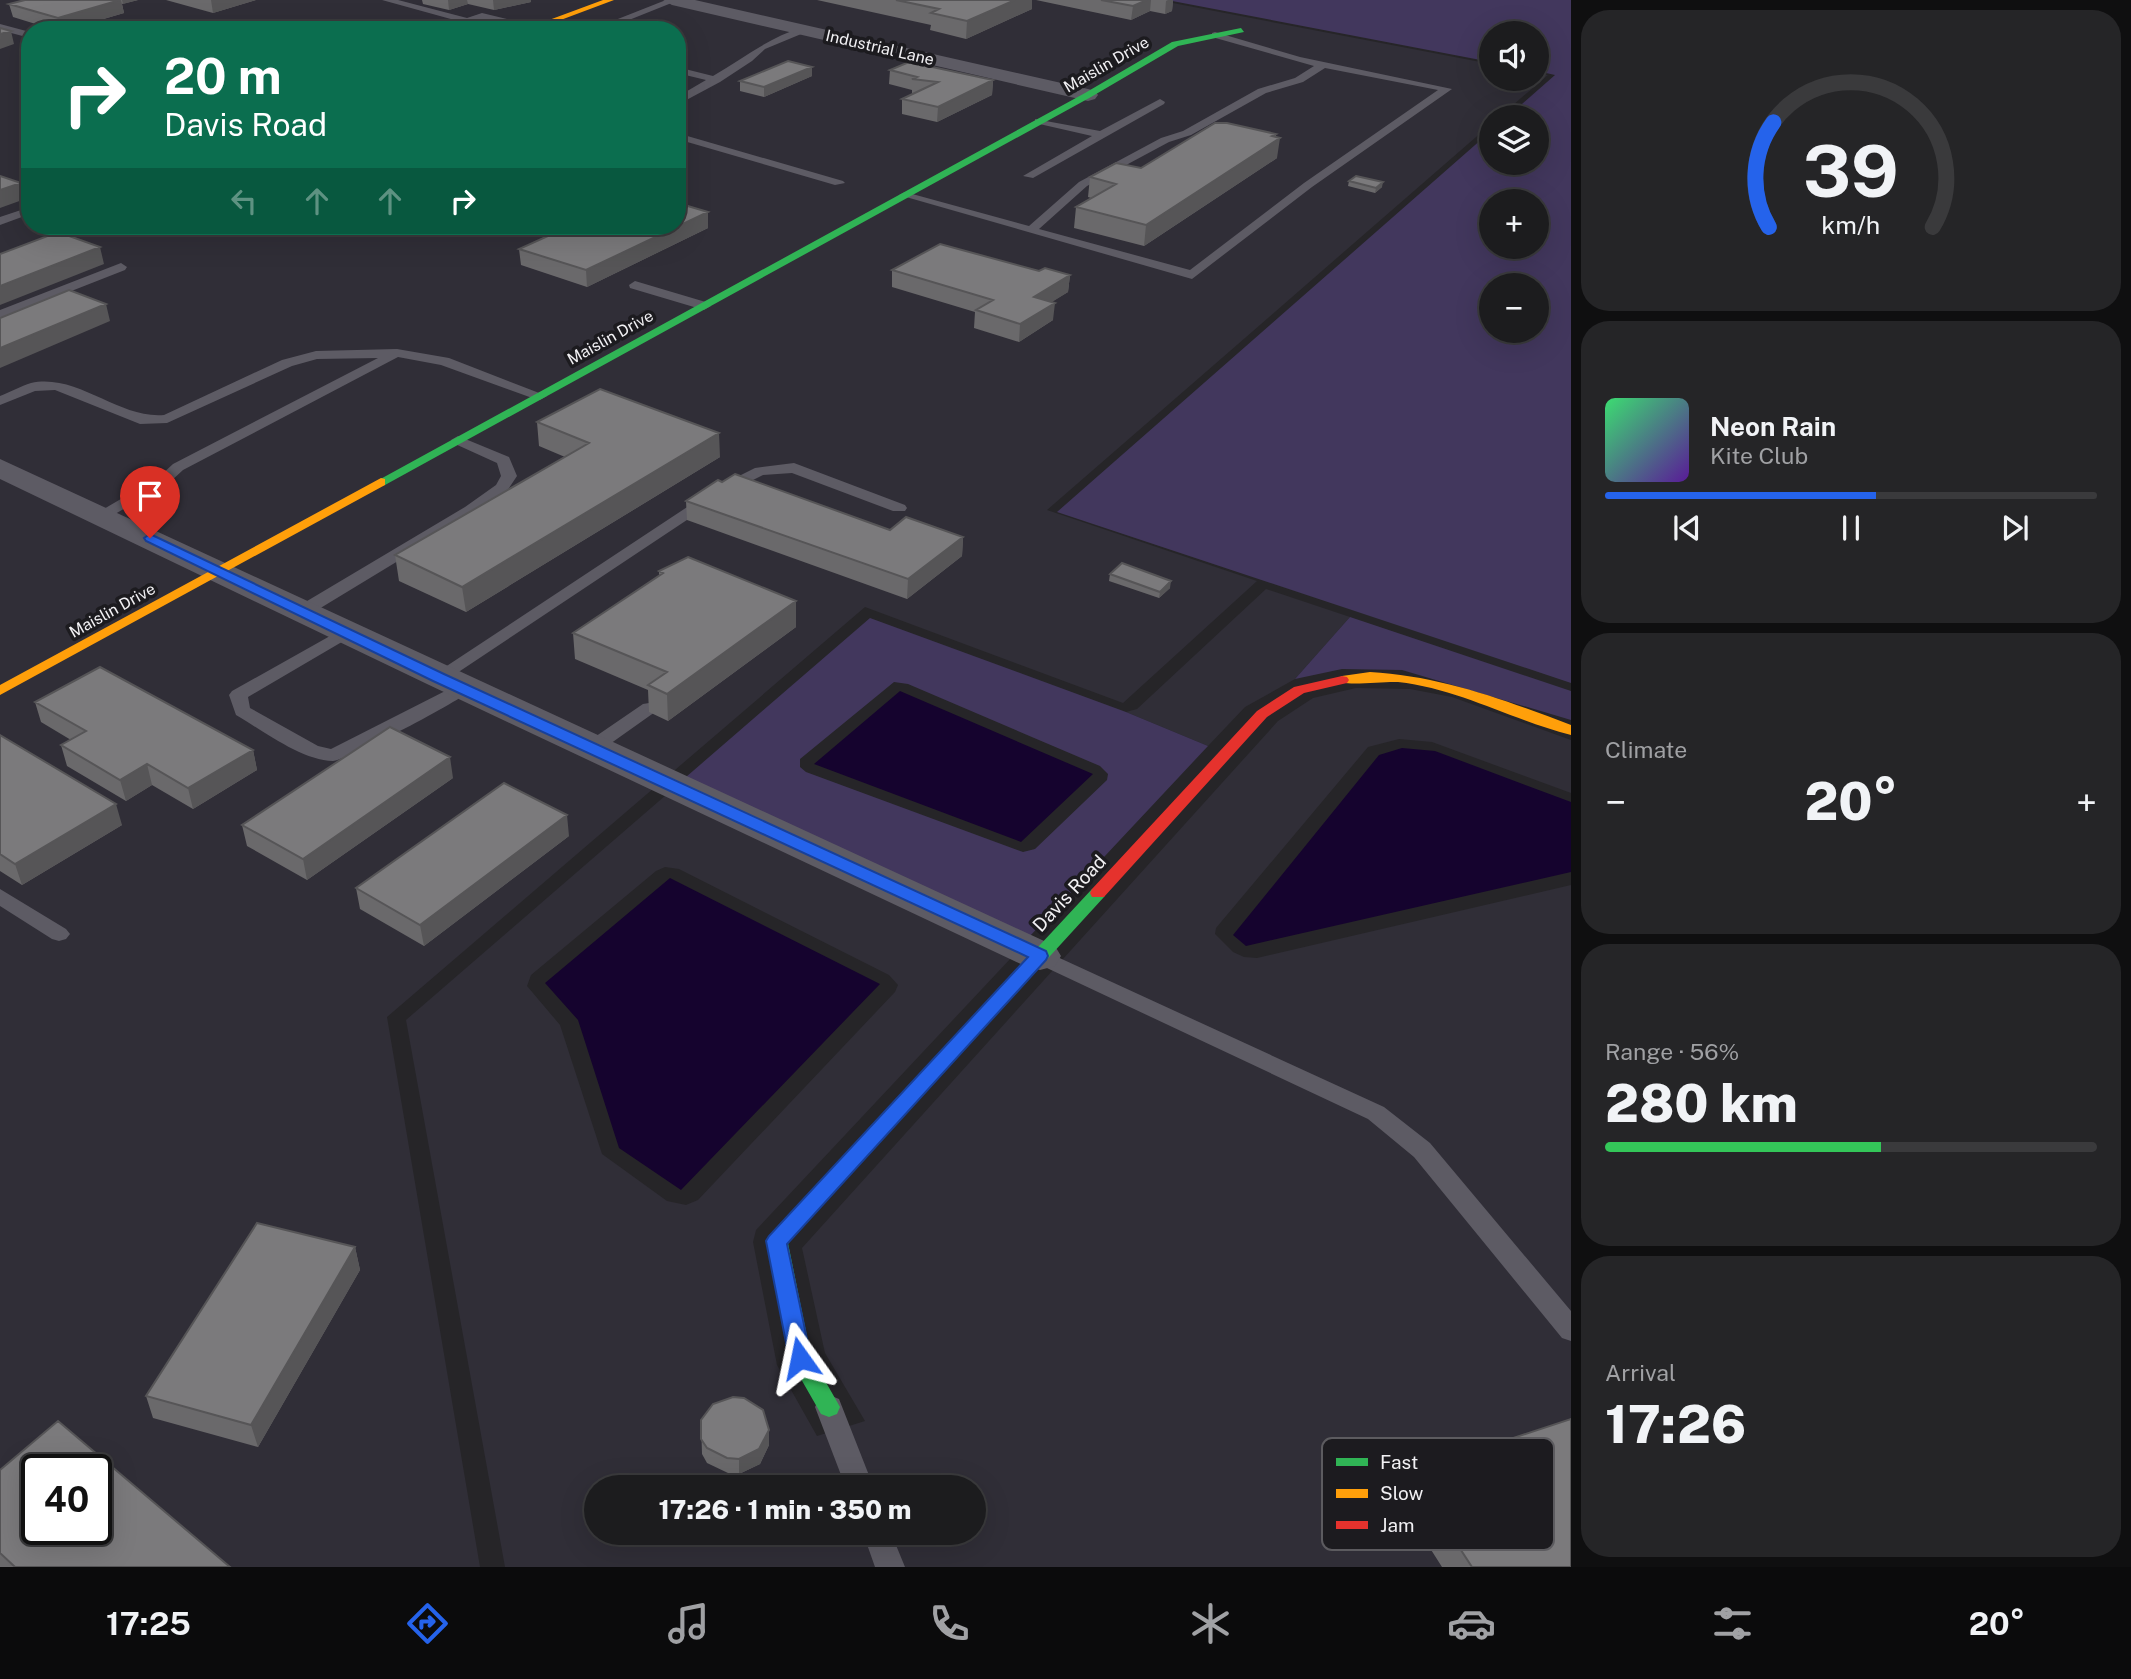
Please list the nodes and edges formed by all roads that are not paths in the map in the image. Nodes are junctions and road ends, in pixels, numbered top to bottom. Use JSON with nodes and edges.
{"nodes":[{"id":1,"x":387,"y":0,"type":"edge"},
{"id":2,"x":610,"y":0,"type":"edge"},
{"id":3,"x":673,"y":0,"type":"edge"},
{"id":4,"x":468,"y":21,"type":"joint"},
{"id":5,"x":502,"y":21,"type":"edge"},
{"id":6,"x":551,"y":21,"type":"edge"},
{"id":7,"x":619,"y":21,"type":"edge"},
{"id":8,"x":0,"y":27,"type":"edge"},
{"id":9,"x":803,"y":30,"type":"junction"},
{"id":10,"x":1241,"y":30,"type":"dead end"},
{"id":11,"x":21,"y":33,"type":"edge"},
{"id":12,"x":1215,"y":35,"type":"junction"},
{"id":13,"x":1325,"y":64,"type":"junction"},
{"id":14,"x":686,"y":72,"type":"edge"},
{"id":15,"x":716,"y":80,"type":"junction"},
{"id":16,"x":1088,"y":95,"type":"junction"},
{"id":17,"x":686,"y":97,"type":"edge"},
{"id":18,"x":1160,"y":102,"type":"dead end"},
{"id":19,"x":1040,"y":121,"type":"junction"},
{"id":20,"x":1101,"y":135,"type":"junction"},
{"id":21,"x":686,"y":139,"type":"edge"},
{"id":22,"x":1029,"y":176,"type":"dead end"},
{"id":23,"x":839,"y":183,"type":"dead end"},
{"id":24,"x":905,"y":195,"type":"junction"},
{"id":25,"x":21,"y":214,"type":"edge"},
{"id":26,"x":0,"y":221,"type":"edge"},
{"id":27,"x":1031,"y":229,"type":"junction"},
{"id":28,"x":121,"y":267,"type":"dead end"},
{"id":29,"x":635,"y":285,"type":"dead end"},
{"id":30,"x":704,"y":306,"type":"junction"},
{"id":31,"x":0,"y":315,"type":"edge"},
{"id":32,"x":397,"y":353,"type":"junction"},
{"id":33,"x":540,"y":396,"type":"junction"},
{"id":34,"x":0,"y":401,"type":"edge"},
{"id":35,"x":458,"y":440,"type":"junction"},
{"id":36,"x":0,"y":468,"type":"edge"},
{"id":37,"x":899,"y":508,"type":"dead end"},
{"id":38,"x":103,"y":516,"type":"junction"},
{"id":39,"x":221,"y":570,"type":"junction"},
{"id":40,"x":303,"y":611,"type":"junction"},
{"id":41,"x":346,"y":632,"type":"junction"},
{"id":42,"x":451,"y":683,"type":"junction"},
{"id":43,"x":0,"y":691,"type":"edge"},
{"id":44,"x":649,"y":708,"type":"dead end"},
{"id":45,"x":1571,"y":730,"type":"edge"},
{"id":46,"x":593,"y":747,"type":"junction"},
{"id":47,"x":0,"y":896,"type":"edge"},
{"id":48,"x":59,"y":934,"type":"dead end"},
{"id":49,"x":1040,"y":956,"type":"junction"},
{"id":50,"x":1571,"y":1330,"type":"edge"},
{"id":51,"x":829,"y":1407,"type":"joint"},
{"id":52,"x":855,"y":1475,"type":"edge"},
{"id":53,"x":882,"y":1545,"type":"edge"},
{"id":54,"x":890,"y":1567,"type":"edge"}],
"edges":[{"from":1,"to":4,"type":"lane"},
{"from":2,"to":6,"type":"street"},
{"from":3,"to":7,"type":"lane"},
{"from":3,"to":9,"type":"street","name":"Industrial Lane"},
{"from":4,"to":5,"type":"lane"},
{"from":8,"to":11,"type":"lane"},
{"from":9,"to":15,"type":"lane"},
{"from":9,"to":16,"type":"street","name":"Industrial Lane"},
{"from":10,"to":12,"type":"street","name":"Maislin Drive"},
{"from":12,"to":13,"type":"lane"},
{"from":12,"to":16,"type":"street","name":"Maislin Drive"},
{"from":13,"to":27,"type":"lane"},
{"from":13,"to":27,"type":"lane"},
{"from":14,"to":15,"type":"lane"},
{"from":15,"to":17,"type":"lane"},
{"from":16,"to":19,"type":"street","name":"Maislin Drive"},
{"from":18,"to":20,"type":"lane"},
{"from":19,"to":20,"type":"lane"},
{"from":19,"to":24,"type":"street","name":"Maislin Drive"},
{"from":20,"to":22,"type":"lane"},
{"from":21,"to":23,"type":"lane"},
{"from":24,"to":27,"type":"lane"},
{"from":24,"to":30,"type":"street","name":"Maislin Drive"},
{"from":25,"to":26,"type":"lane"},
{"from":28,"to":31,"type":"lane"},
{"from":29,"to":30,"type":"lane"},
{"from":30,"to":33,"type":"street","name":"Maislin Drive"},
{"from":32,"to":33,"type":"lane"},
{"from":32,"to":34,"type":"lane"},
{"from":32,"to":38,"type":"lane"},
{"from":33,"to":35,"type":"street","name":"Maislin Drive"},
{"from":35,"to":39,"type":"street","name":"Maislin Drive"},
{"from":35,"to":40,"type":"lane"},
{"from":36,"to":38,"type":"street"},
{"from":37,"to":42,"type":"lane"},
{"from":38,"to":39,"type":"street"},
{"from":39,"to":40,"type":"street"},
{"from":39,"to":43,"type":"street","name":"Maislin Drive"},
{"from":40,"to":41,"type":"street"},
{"from":41,"to":42,"type":"street"},
{"from":41,"to":42,"type":"lane"},
{"from":42,"to":46,"type":"street"},
{"from":44,"to":46,"type":"lane"},
{"from":45,"to":49,"type":"street","name":"Davis Road"},
{"from":46,"to":49,"type":"street"},
{"from":47,"to":48,"type":"lane"},
{"from":49,"to":50,"type":"lane"},
{"from":49,"to":51,"type":"street","name":"Davis Road"},
{"from":51,"to":52,"type":"lane"},
{"from":53,"to":54,"type":"lane"}]}
